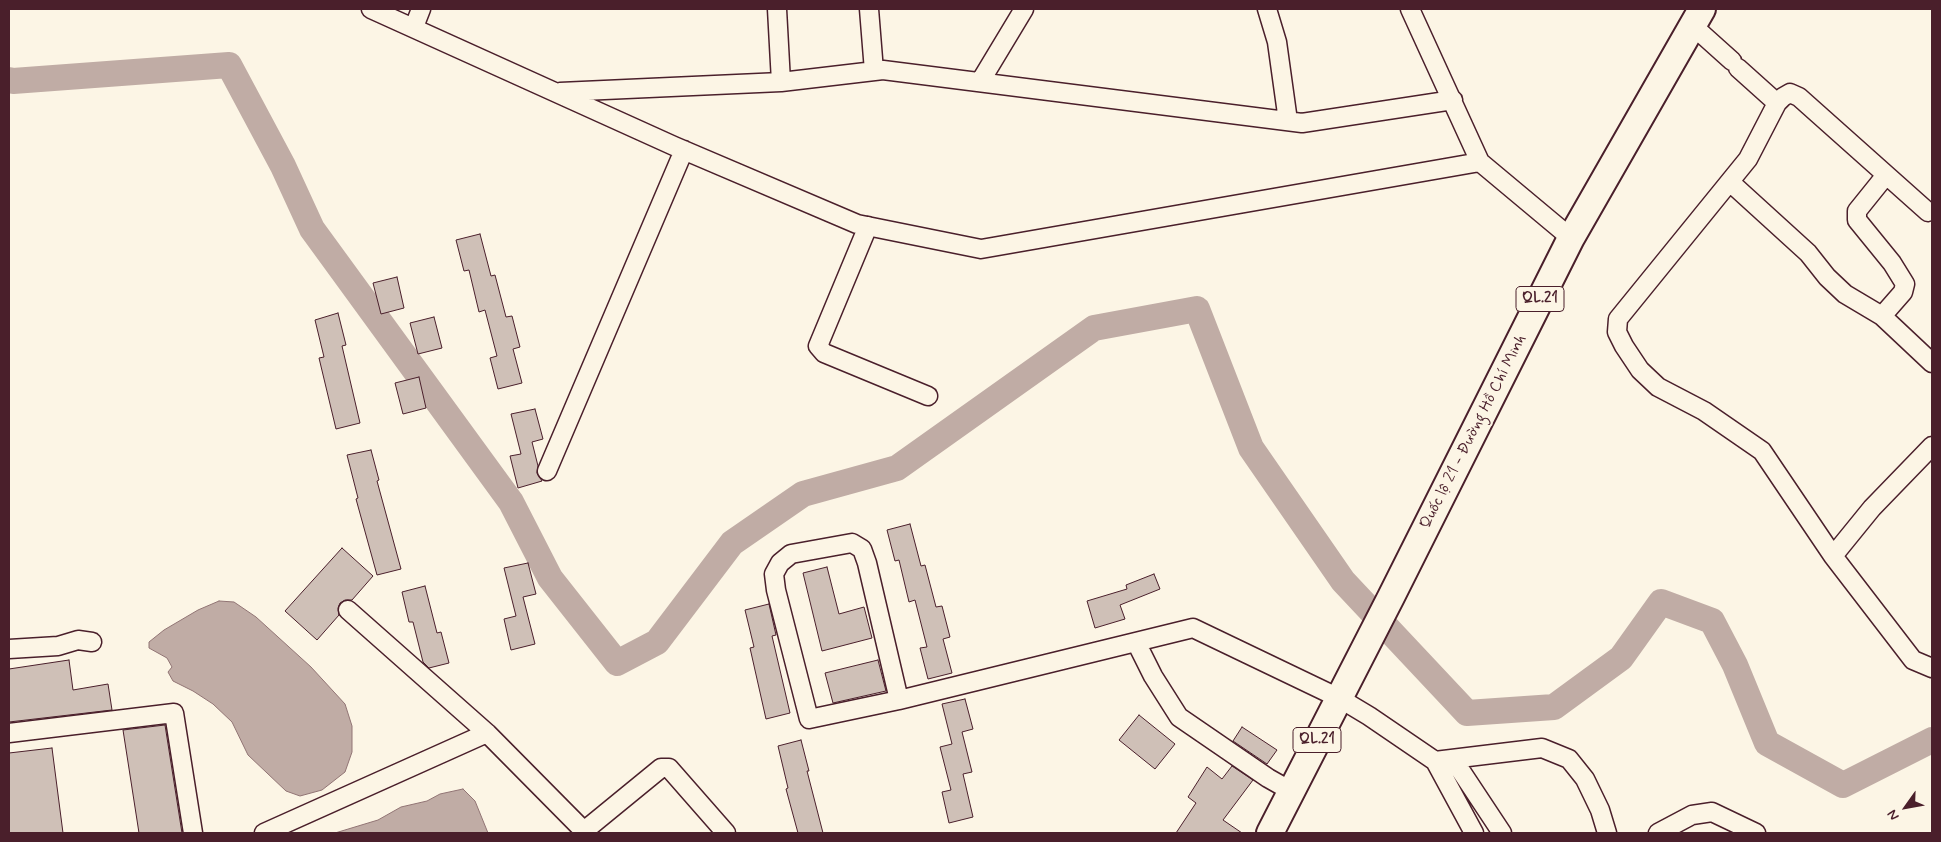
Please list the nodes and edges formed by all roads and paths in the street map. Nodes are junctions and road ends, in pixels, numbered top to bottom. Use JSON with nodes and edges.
{"nodes":[{"id":1,"x":371,"y":9,"type":"edge"},
{"id":2,"x":421,"y":9,"type":"edge"},
{"id":3,"x":777,"y":9,"type":"edge"},
{"id":4,"x":868,"y":9,"type":"edge"},
{"id":5,"x":1024,"y":9,"type":"edge"},
{"id":6,"x":1266,"y":9,"type":"edge"},
{"id":7,"x":1410,"y":9,"type":"edge"},
{"id":8,"x":1697,"y":17,"type":"edge"},
{"id":9,"x":414,"y":27,"type":"junction"},
{"id":10,"x":874,"y":71,"type":"junction"},
{"id":11,"x":781,"y":82,"type":"junction"},
{"id":12,"x":980,"y":82,"type":"junction"},
{"id":13,"x":557,"y":92,"type":"junction"},
{"id":14,"x":1453,"y":100,"type":"junction"},
{"id":15,"x":1777,"y":103,"type":"junction"},
{"id":16,"x":1288,"y":121,"type":"junction"},
{"id":17,"x":684,"y":150,"type":"junction"},
{"id":18,"x":1480,"y":162,"type":"junction"},
{"id":19,"x":1886,"y":175,"type":"junction"},
{"id":20,"x":1730,"y":182,"type":"junction"},
{"id":21,"x":1928,"y":212,"type":"dead end"},
{"id":22,"x":868,"y":226,"type":"junction"},
{"id":23,"x":1571,"y":238,"type":"junction"},
{"id":24,"x":1882,"y":316,"type":"junction"},
{"id":25,"x":1932,"y":363,"type":"edge"},
{"id":26,"x":928,"y":396,"type":"dead end"},
{"id":27,"x":1932,"y":446,"type":"edge"},
{"id":28,"x":547,"y":471,"type":"dead end"},
{"id":29,"x":1833,"y":556,"type":"junction"},
{"id":30,"x":348,"y":610,"type":"dead end"},
{"id":31,"x":92,"y":642,"type":"dead end"},
{"id":32,"x":1136,"y":642,"type":"junction"},
{"id":33,"x":9,"y":649,"type":"edge"},
{"id":34,"x":1932,"y":668,"type":"edge"},
{"id":35,"x":1339,"y":698,"type":"junction"},
{"id":36,"x":899,"y":700,"type":"junction"},
{"id":37,"x":9,"y":733,"type":"edge"},
{"id":38,"x":487,"y":733,"type":"junction"},
{"id":39,"x":1453,"y":759,"type":"junction"},
{"id":40,"x":1435,"y":761,"type":"junction"},
{"id":41,"x":1291,"y":791,"type":"junction"},
{"id":42,"x":585,"y":832,"type":"edge"},
{"id":43,"x":193,"y":833,"type":"edge"},
{"id":44,"x":264,"y":833,"type":"edge"},
{"id":45,"x":726,"y":833,"type":"edge"},
{"id":46,"x":1270,"y":833,"type":"edge"},
{"id":47,"x":1474,"y":833,"type":"edge"},
{"id":48,"x":1502,"y":833,"type":"edge"},
{"id":49,"x":1607,"y":833,"type":"edge"},
{"id":50,"x":1658,"y":833,"type":"edge"},
{"id":51,"x":1756,"y":833,"type":"edge"}],
"edges":[{"from":1,"to":9,"type":"street"},
{"from":2,"to":9,"type":"street"},
{"from":3,"to":11,"type":"street"},
{"from":4,"to":10,"type":"street"},
{"from":5,"to":12,"type":"street"},
{"from":6,"to":16,"type":"street"},
{"from":7,"to":14,"type":"street"},
{"from":8,"to":15,"type":"street"},
{"from":8,"to":23,"type":"highway","name":"Quốc lộ 21 - Đường Hồ Chí Minh","number":"QL.21"},
{"from":9,"to":13,"type":"street"},
{"from":10,"to":11,"type":"street"},
{"from":10,"to":12,"type":"street"},
{"from":11,"to":13,"type":"street"},
{"from":12,"to":16,"type":"street"},
{"from":13,"to":17,"type":"street"},
{"from":14,"to":16,"type":"street"},
{"from":14,"to":18,"type":"street"},
{"from":15,"to":19,"type":"street"},
{"from":15,"to":20,"type":"street"},
{"from":17,"to":22,"type":"street"},
{"from":17,"to":28,"type":"street"},
{"from":18,"to":22,"type":"street"},
{"from":18,"to":23,"type":"street"},
{"from":19,"to":21,"type":"street"},
{"from":19,"to":24,"type":"street"},
{"from":20,"to":24,"type":"street"},
{"from":20,"to":29,"type":"street"},
{"from":22,"to":26,"type":"street"},
{"from":23,"to":35,"type":"highway","name":"Quốc lộ 21 - Đường Hồ Chí Minh","number":"QL.21"},
{"from":24,"to":25,"type":"street"},
{"from":27,"to":29,"type":"street"},
{"from":29,"to":34,"type":"street"},
{"from":30,"to":38,"type":"street"},
{"from":31,"to":33,"type":"street"},
{"from":32,"to":35,"type":"street"},
{"from":32,"to":36,"type":"street"},
{"from":32,"to":41,"type":"street"},
{"from":35,"to":40,"type":"street"},
{"from":35,"to":41,"type":"highway","name":"Quốc lộ 21 - Đường Hồ Chí Minh","number":"QL.21"},
{"from":36,"to":36,"type":"street"},
{"from":37,"to":43,"type":"street"},
{"from":38,"to":42,"type":"street"},
{"from":38,"to":44,"type":"street"},
{"from":39,"to":40,"type":"street"},
{"from":39,"to":48,"type":"street"},
{"from":39,"to":49,"type":"street"},
{"from":40,"to":47,"type":"street"},
{"from":41,"to":46,"type":"highway","name":"Quốc lộ 21 - Đường Hồ Chí Minh","number":"QL.21"},
{"from":42,"to":45,"type":"street"},
{"from":50,"to":51,"type":"street"}]}
